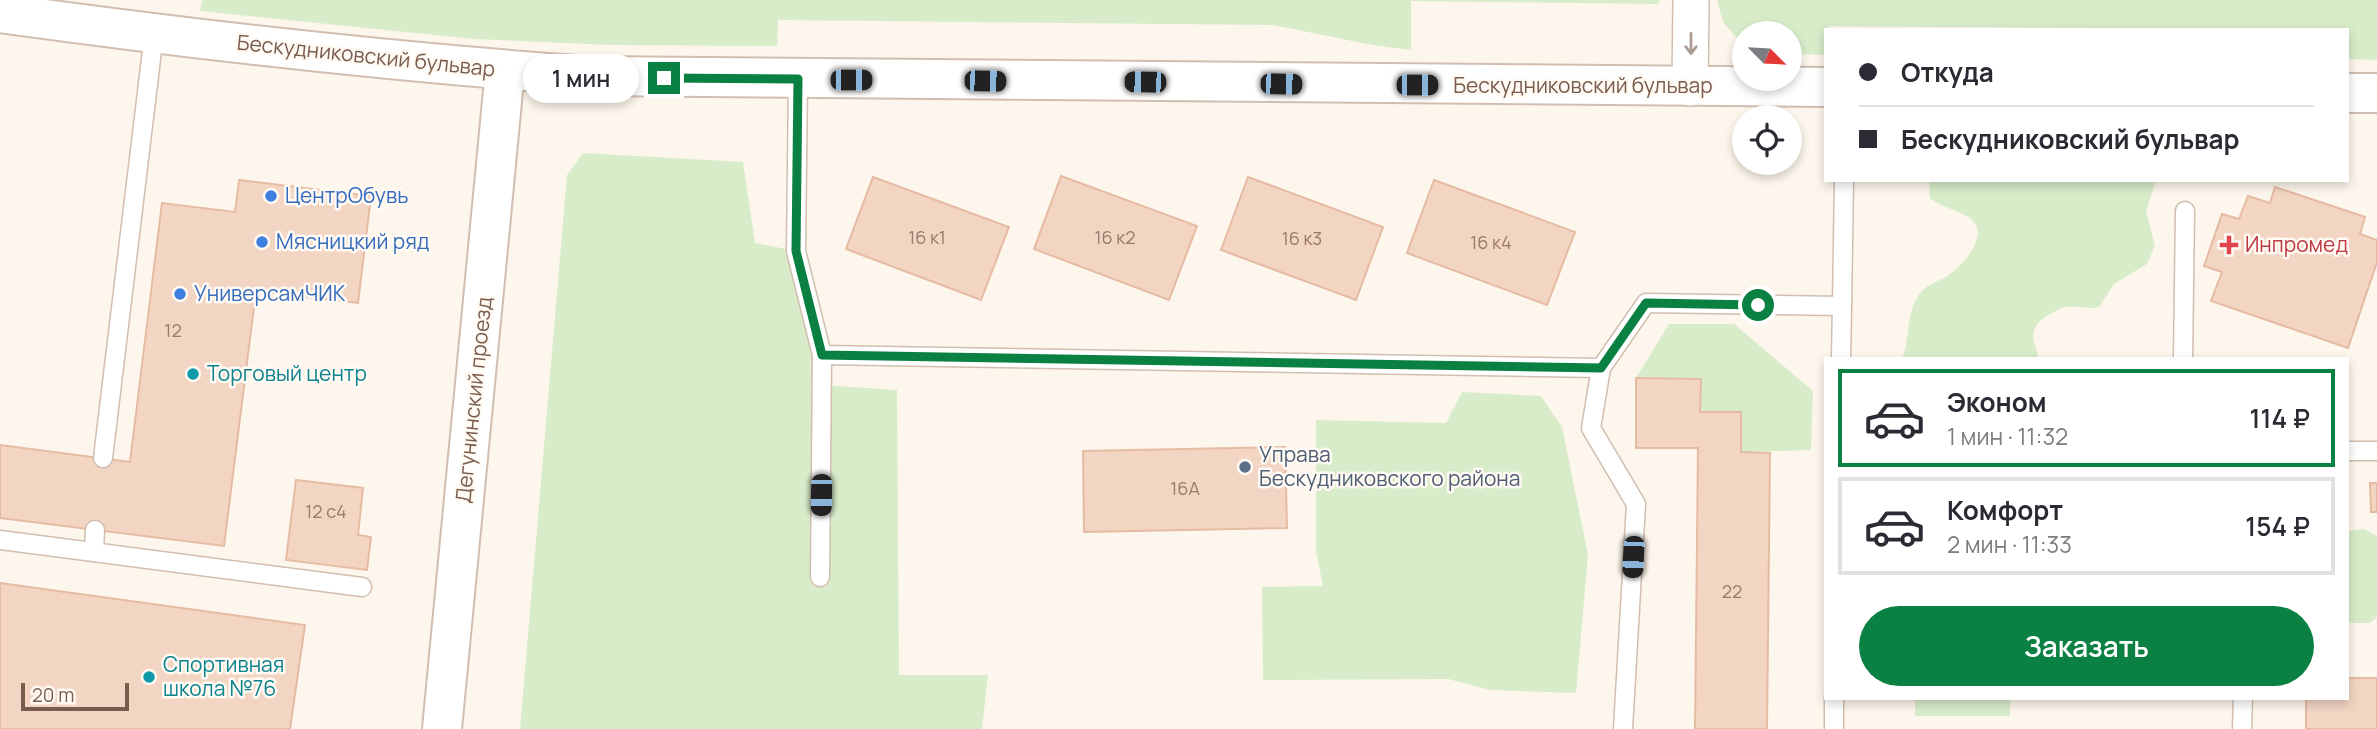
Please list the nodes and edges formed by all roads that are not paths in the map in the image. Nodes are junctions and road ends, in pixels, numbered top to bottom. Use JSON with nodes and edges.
{"nodes":[{"id":1,"x":1691,"y":0,"type":"edge"},
{"id":2,"x":0,"y":13,"type":"edge"},
{"id":3,"x":154,"y":34,"type":"junction"},
{"id":4,"x":505,"y":70,"type":"junction"},
{"id":5,"x":798,"y":79,"type":"junction"},
{"id":6,"x":1690,"y":88,"type":"junction"},
{"id":7,"x":1824,"y":88,"type":"edge"},
{"id":8,"x":2349,"y":93,"type":"edge"},
{"id":9,"x":2377,"y":93,"type":"edge"},
{"id":10,"x":1844,"y":182,"type":"edge"},
{"id":11,"x":2185,"y":211,"type":"dead end"},
{"id":12,"x":1842,"y":306,"type":"junction"},
{"id":13,"x":822,"y":355,"type":"junction"},
{"id":14,"x":1841,"y":357,"type":"edge"},
{"id":15,"x":2183,"y":357,"type":"edge"},
{"id":16,"x":1601,"y":368,"type":"junction"},
{"id":17,"x":2349,"y":451,"type":"edge"},
{"id":18,"x":2377,"y":451,"type":"edge"},
{"id":19,"x":103,"y":458,"type":"dead end"},
{"id":20,"x":95,"y":530,"type":"dead end"},
{"id":21,"x":0,"y":540,"type":"edge"},
{"id":22,"x":93,"y":552,"type":"junction"},
{"id":23,"x":820,"y":577,"type":"dead end"},
{"id":24,"x":362,"y":587,"type":"dead end"},
{"id":25,"x":1834,"y":700,"type":"edge"},
{"id":26,"x":2243,"y":700,"type":"edge"},
{"id":27,"x":442,"y":729,"type":"edge"},
{"id":28,"x":1623,"y":729,"type":"edge"},
{"id":29,"x":1834,"y":729,"type":"edge"},
{"id":30,"x":2242,"y":729,"type":"edge"}],
"edges":[{"from":1,"to":6,"type":"street","one_way":true},
{"from":2,"to":3,"type":"street","name":"Бескудниковский бульвар"},
{"from":3,"to":4,"type":"street","name":"Бескудниковский бульвар"},
{"from":3,"to":19,"type":"lane"},
{"from":4,"to":5,"type":"street","name":"Бескудниковский бульвар"},
{"from":4,"to":27,"type":"street","name":"Дегунинский проезд"},
{"from":5,"to":6,"type":"street","name":"Бескудниковский бульвар"},
{"from":5,"to":13,"type":"lane"},
{"from":6,"to":7,"type":"street","name":"Бескудниковский бульвар"},
{"from":8,"to":9,"type":"street"},
{"from":10,"to":12,"type":"lane"},
{"from":11,"to":15,"type":"lane"},
{"from":12,"to":14,"type":"lane"},
{"from":12,"to":16,"type":"lane"},
{"from":13,"to":16,"type":"lane"},
{"from":13,"to":23,"type":"lane"},
{"from":16,"to":28,"type":"lane"},
{"from":17,"to":18,"type":"lane"},
{"from":20,"to":22,"type":"lane"},
{"from":21,"to":22,"type":"lane"},
{"from":22,"to":24,"type":"lane"},
{"from":25,"to":29,"type":"lane"},
{"from":26,"to":30,"type":"lane"}]}
